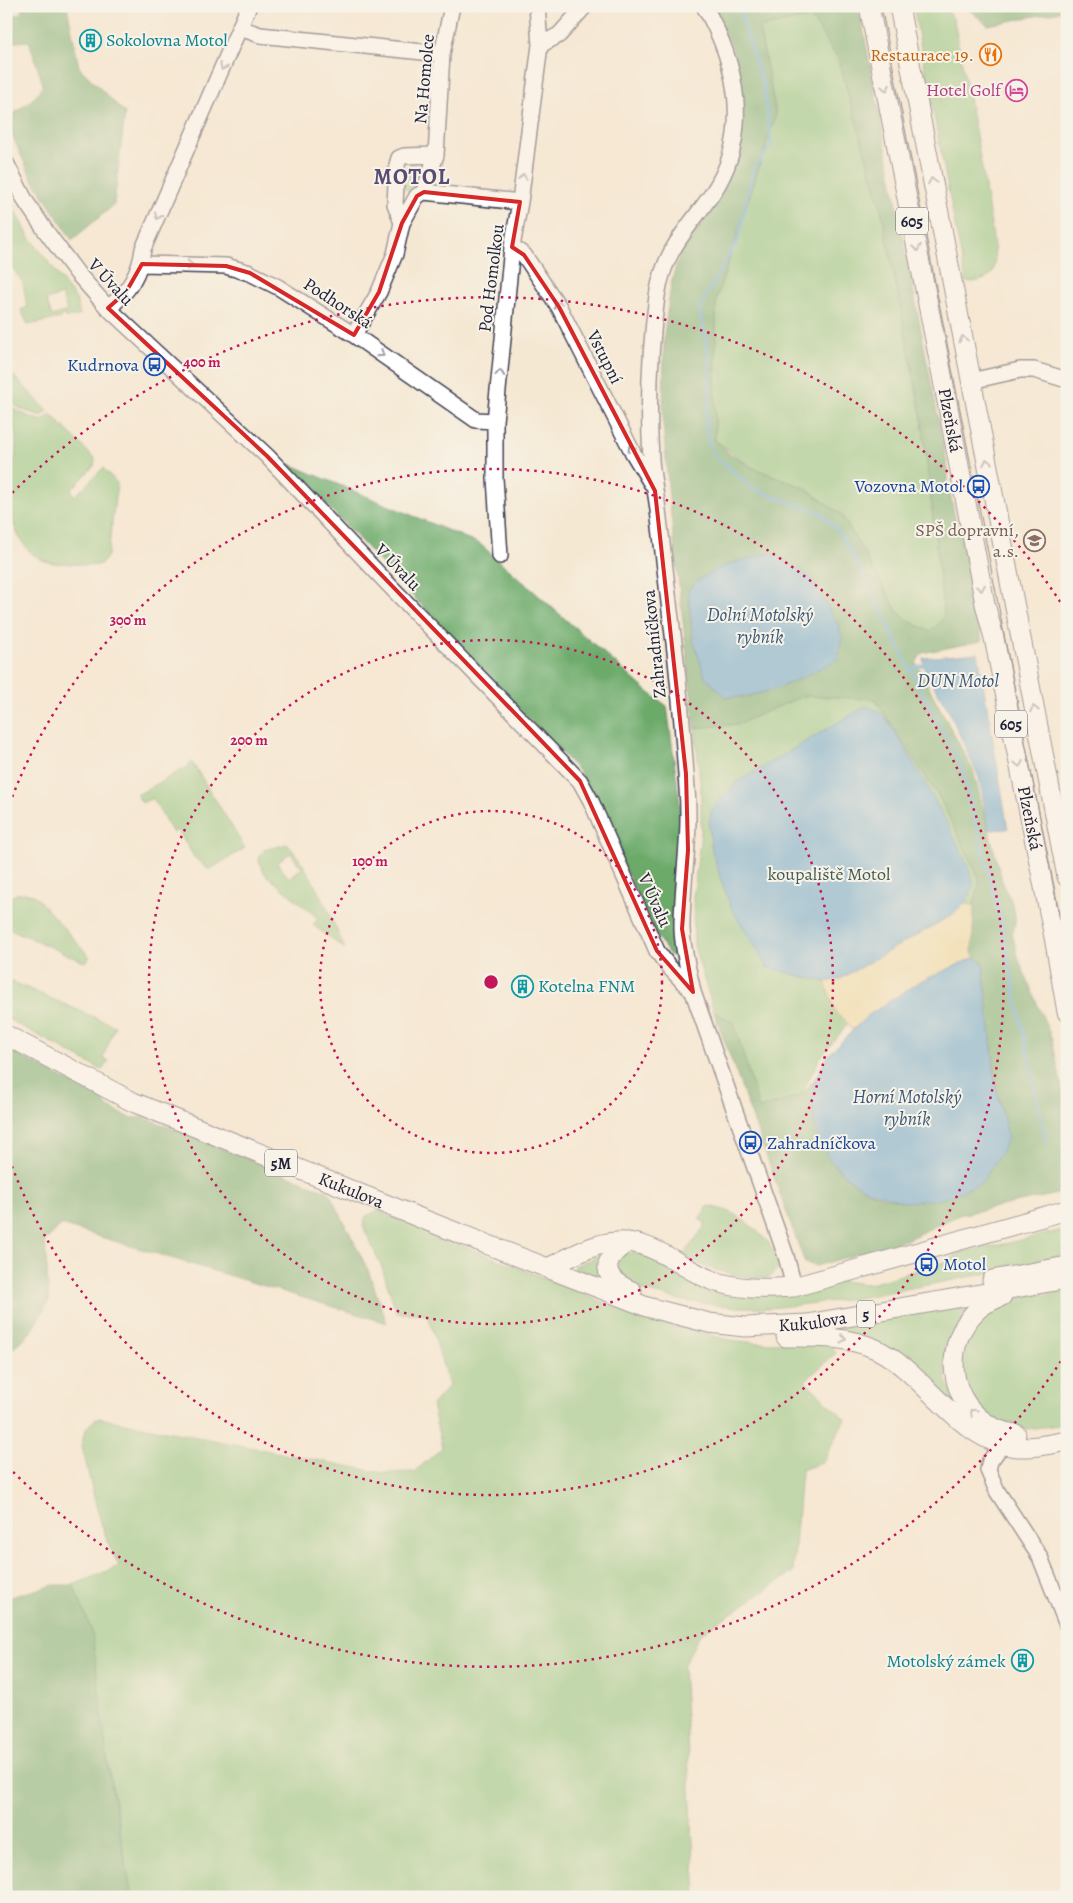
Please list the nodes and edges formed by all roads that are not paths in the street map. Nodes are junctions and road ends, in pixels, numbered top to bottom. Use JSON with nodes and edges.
{"nodes":[{"id":1,"x":248,"y":6,"type":"edge"},
{"id":2,"x":452,"y":6,"type":"edge"},
{"id":3,"x":537,"y":6,"type":"edge"},
{"id":4,"x":584,"y":6,"type":"edge"},
{"id":5,"x":704,"y":6,"type":"edge"},
{"id":6,"x":869,"y":6,"type":"edge"},
{"id":7,"x":899,"y":6,"type":"edge"},
{"id":8,"x":240,"y":28,"type":"junction"},
{"id":9,"x":540,"y":45,"type":"junction"},
{"id":10,"x":442,"y":54,"type":"junction"},
{"id":11,"x":436,"y":156,"type":"junction"},
{"id":12,"x":6,"y":163,"type":"edge"},
{"id":13,"x":424,"y":192,"type":"junction"},
{"id":14,"x":520,"y":202,"type":"junction"},
{"id":15,"x":402,"y":223,"type":"junction"},
{"id":16,"x":512,"y":247,"type":"junction"},
{"id":17,"x":142,"y":264,"type":"junction"},
{"id":18,"x":108,"y":308,"type":"junction"},
{"id":19,"x":354,"y":334,"type":"junction"},
{"id":20,"x":1067,"y":380,"type":"edge"},
{"id":21,"x":971,"y":381,"type":"junction"},
{"id":22,"x":495,"y":421,"type":"junction"},
{"id":23,"x":655,"y":491,"type":"junction"},
{"id":24,"x":500,"y":556,"type":"dead end"},
{"id":25,"x":1067,"y":877,"type":"edge"},
{"id":26,"x":693,"y":992,"type":"junction"},
{"id":27,"x":1067,"y":1012,"type":"edge"},
{"id":28,"x":6,"y":1035,"type":"edge"},
{"id":29,"x":1067,"y":1206,"type":"edge"},
{"id":30,"x":1067,"y":1210,"type":"edge"},
{"id":31,"x":1047,"y":1215,"type":"junction"},
{"id":32,"x":1067,"y":1218,"type":"edge"},
{"id":33,"x":628,"y":1242,"type":"junction"},
{"id":34,"x":1067,"y":1266,"type":"edge"},
{"id":35,"x":548,"y":1268,"type":"junction"},
{"id":36,"x":1040,"y":1278,"type":"junction"},
{"id":37,"x":1067,"y":1279,"type":"edge"},
{"id":38,"x":794,"y":1287,"type":"junction"},
{"id":39,"x":1021,"y":1288,"type":"junction"},
{"id":40,"x":647,"y":1307,"type":"junction"},
{"id":41,"x":686,"y":1308,"type":"junction"},
{"id":42,"x":709,"y":1323,"type":"junction"},
{"id":43,"x":1067,"y":1429,"type":"edge"},
{"id":44,"x":1005,"y":1439,"type":"junction"},
{"id":45,"x":1067,"y":1441,"type":"edge"},
{"id":46,"x":1067,"y":1625,"type":"edge"}],
"edges":[{"from":1,"to":8,"type":"street"},
{"from":2,"to":10,"type":"street","name":"Na Homolce"},
{"from":3,"to":9,"type":"street","name":"Pod Homolkou"},
{"from":4,"to":9,"type":"street"},
{"from":5,"to":23,"type":"street","name":"Zahradníčkova"},
{"from":6,"to":27,"type":"main road","name":"Plzeňská","number":"605","one_way":true},
{"from":21,"to":7,"type":"main road","name":"Plzeňská","number":"605","one_way":true},
{"from":8,"to":10,"type":"street"},
{"from":8,"to":17,"type":"street","one_way":true},
{"from":14,"to":9,"type":"street","name":"Pod Homolkou","one_way":true},
{"from":10,"to":11,"type":"street","name":"Na Homolce"},
{"from":11,"to":13,"type":"street","name":"Na Homolce"},
{"from":11,"to":15,"type":"street","name":"Na Homolce"},
{"from":12,"to":18,"type":"street","name":"V Úvalu"},
{"from":13,"to":14,"type":"street"},
{"from":13,"to":15,"type":"street","name":"Na Homolce"},
{"from":14,"to":16,"type":"street","name":"Pod Homolkou"},
{"from":15,"to":19,"type":"street","name":"Na Homolce"},
{"from":22,"to":16,"type":"street","name":"Pod Homolkou","one_way":true},
{"from":23,"to":16,"type":"street","name":"Vstupní","one_way":true},
{"from":17,"to":18,"type":"street"},
{"from":17,"to":19,"type":"street","name":"Podhorská","one_way":true},
{"from":18,"to":26,"type":"street","name":"V Úvalu"},
{"from":19,"to":22,"type":"street","name":"Podhorská","one_way":true},
{"from":20,"to":21,"type":"street"},
{"from":25,"to":21,"type":"main road","name":"Plzeňská","number":"605","one_way":true},
{"from":22,"to":24,"type":"street","name":"Pod Homolkou"},
{"from":23,"to":26,"type":"street","name":"Zahradníčkova"},
{"from":26,"to":38,"type":"street","name":"Zahradníčkova"},
{"from":28,"to":35,"type":"main road","name":"Kukulova","number":"5M"},
{"from":29,"to":31,"type":"main road"},
{"from":30,"to":31,"type":"main road"},
{"from":31,"to":32,"type":"main road"},
{"from":31,"to":38,"type":"main road"},
{"from":33,"to":35,"type":"main road"},
{"from":33,"to":38,"type":"main road"},
{"from":33,"to":41,"type":"main road"},
{"from":34,"to":36,"type":"main road","name":"Kukulova","number":"5"},
{"from":35,"to":40,"type":"main road","name":"Kukulova","number":"5M"},
{"from":36,"to":37,"type":"main road","name":"Kukulova","number":"5"},
{"from":36,"to":39,"type":"main road","name":"Kukulova","number":"5"},
{"from":36,"to":41,"type":"main road","name":"Kukulova","number":"5"},
{"from":39,"to":42,"type":"main road","name":"Kukulova","number":"5"},
{"from":44,"to":39,"type":"main road","one_way":true},
{"from":40,"to":41,"type":"main road","name":"Kukulova","number":"5"},
{"from":40,"to":42,"type":"main road","name":"Kukulova","number":"5"},
{"from":42,"to":44,"type":"main road","one_way":true},
{"from":43,"to":44,"type":"main road"},
{"from":44,"to":45,"type":"main road"},
{"from":44,"to":46,"type":"street"}]}
